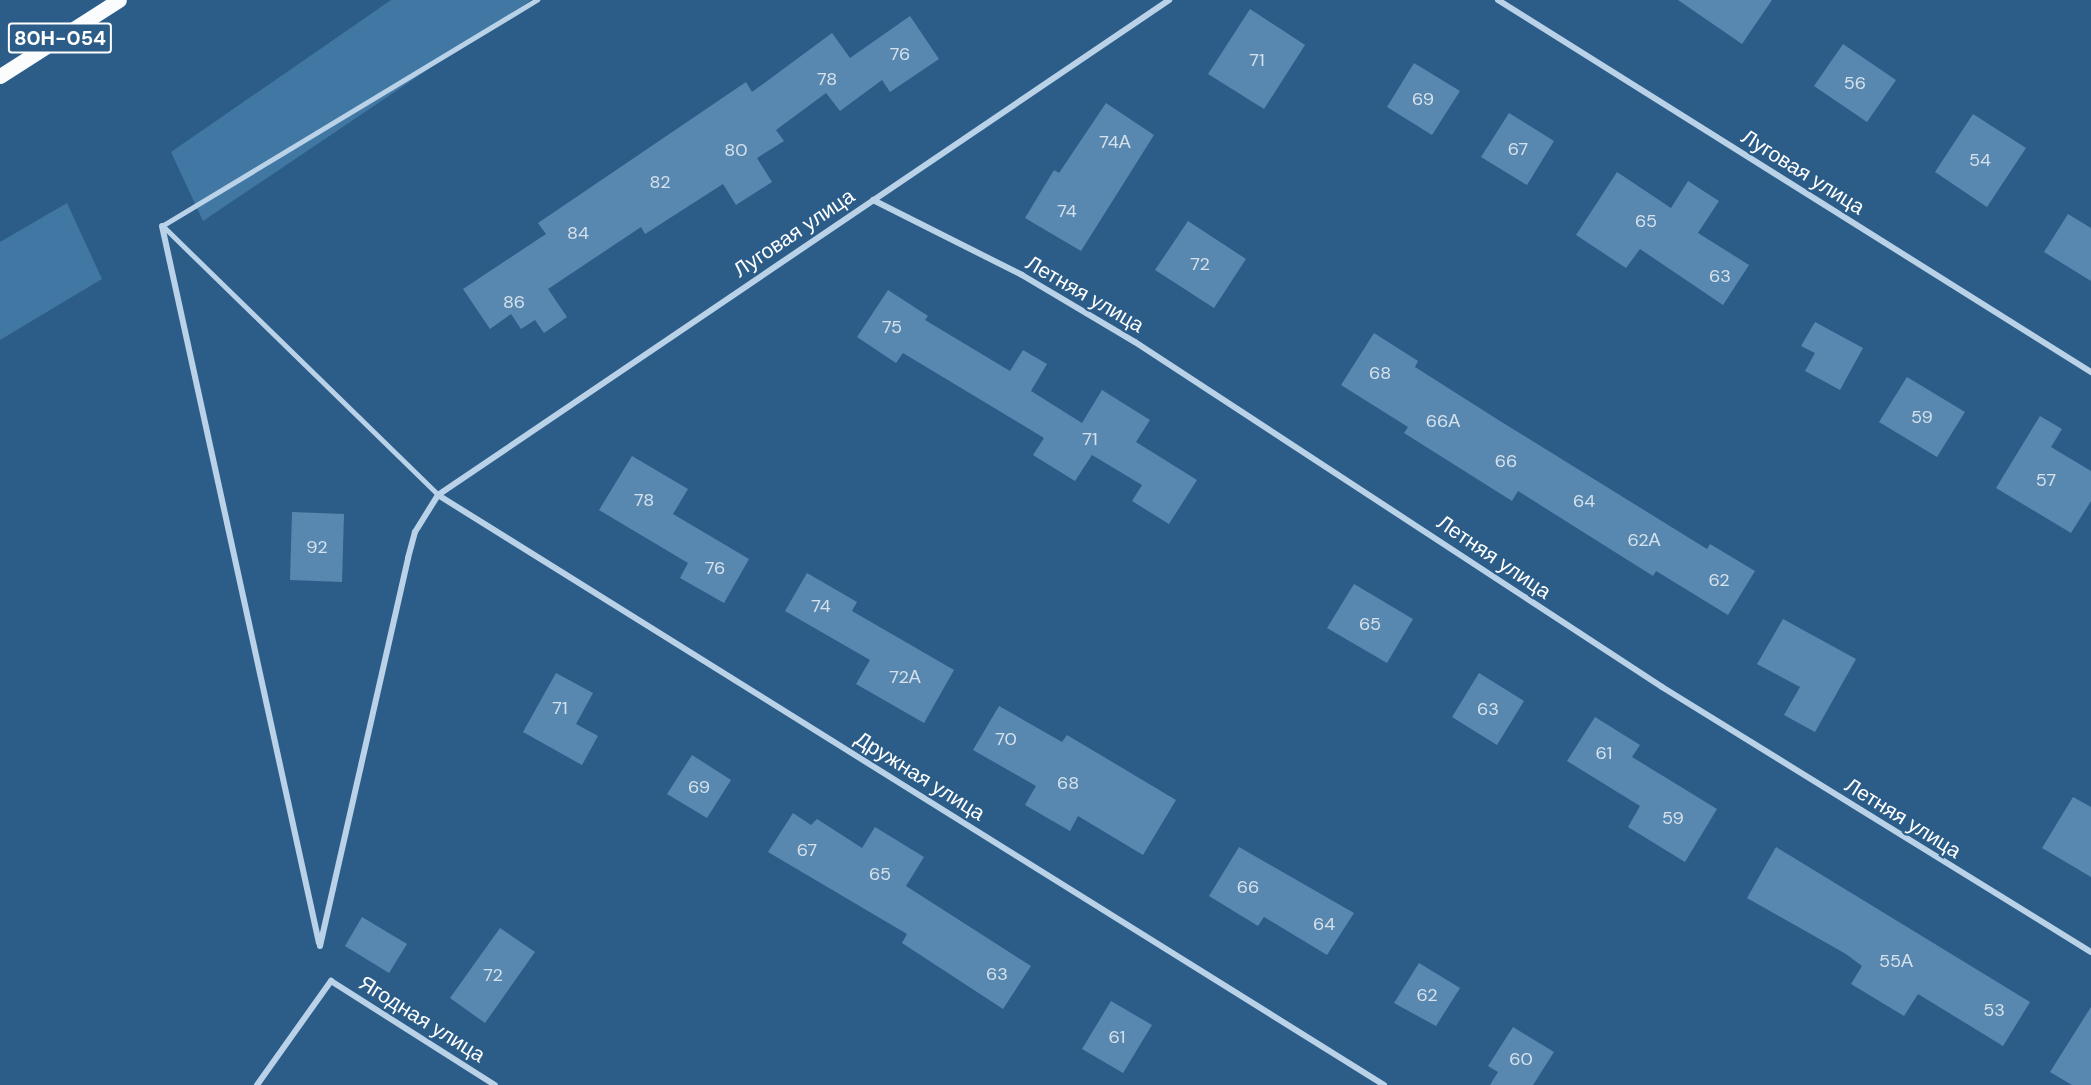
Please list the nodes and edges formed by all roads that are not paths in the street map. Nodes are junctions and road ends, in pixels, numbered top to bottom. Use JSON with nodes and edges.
{"nodes":[{"id":1,"x":119,"y":0,"type":"edge"},
{"id":2,"x":537,"y":0,"type":"edge"},
{"id":3,"x":1169,"y":0,"type":"edge"},
{"id":4,"x":1498,"y":0,"type":"edge"},
{"id":5,"x":0,"y":76,"type":"edge"},
{"id":6,"x":873,"y":200,"type":"junction"},
{"id":7,"x":162,"y":226,"type":"junction"},
{"id":8,"x":2091,"y":372,"type":"edge"},
{"id":9,"x":438,"y":495,"type":"junction"},
{"id":10,"x":2091,"y":952,"type":"edge"},
{"id":11,"x":257,"y":1085,"type":"edge"},
{"id":12,"x":495,"y":1085,"type":"edge"},
{"id":13,"x":1384,"y":1085,"type":"edge"}],
"edges":[{"from":1,"to":5,"type":"main road","number":"80Н-054"},
{"from":2,"to":7,"type":"lane"},
{"from":3,"to":6,"type":"street","name":"Луговая улица"},
{"from":4,"to":8,"type":"street","name":"Луговая улица"},
{"from":6,"to":9,"type":"street","name":"Луговая улица"},
{"from":6,"to":10,"type":"street","name":"Летняя улица"},
{"from":7,"to":9,"type":"lane"},
{"from":7,"to":9,"type":"street"},
{"from":9,"to":13,"type":"street","name":"Дружная улица"},
{"from":11,"to":12,"type":"street","name":"Ягодная улица"}]}
